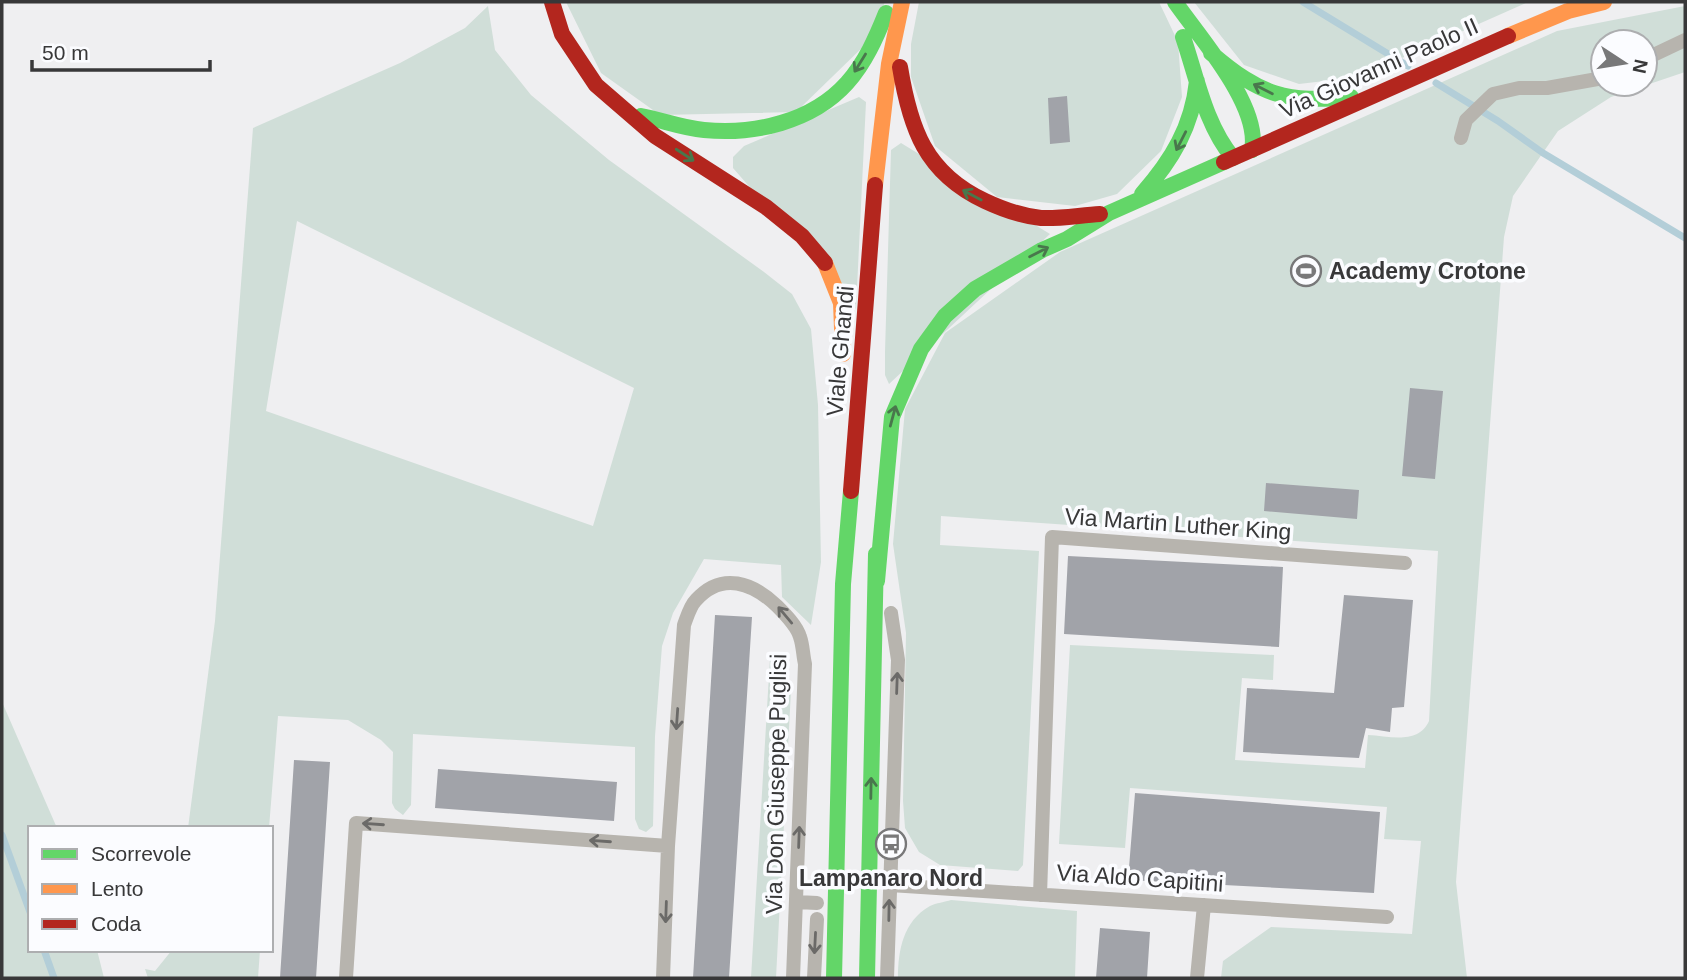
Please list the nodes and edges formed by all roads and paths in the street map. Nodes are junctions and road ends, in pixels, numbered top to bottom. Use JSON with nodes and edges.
{"nodes":[{"id":1,"x":552,"y":2,"type":"edge"},
{"id":2,"x":891,"y":2,"type":"edge"},
{"id":3,"x":902,"y":2,"type":"edge"},
{"id":4,"x":908,"y":2,"type":"edge"},
{"id":5,"x":1173,"y":2,"type":"edge"},
{"id":6,"x":1604,"y":2,"type":"edge"},
{"id":7,"x":1685,"y":40,"type":"edge"},
{"id":8,"x":1659,"y":52,"type":"edge"},
{"id":9,"x":1211,"y":53,"type":"junction"},
{"id":10,"x":1197,"y":76,"type":"junction"},
{"id":11,"x":1589,"y":80,"type":"edge"},
{"id":12,"x":1378,"y":95,"type":"junction"},
{"id":13,"x":632,"y":114,"type":"junction"},
{"id":14,"x":1461,"y":138,"type":"dead end"},
{"id":15,"x":1252,"y":150,"type":"junction"},
{"id":16,"x":1233,"y":158,"type":"junction"},
{"id":17,"x":1134,"y":202,"type":"junction"},
{"id":18,"x":1109,"y":213,"type":"junction"},
{"id":19,"x":870,"y":269,"type":"junction"},
{"id":20,"x":873,"y":418,"type":"dead end"},
{"id":21,"x":874,"y":445,"type":"dead end"},
{"id":22,"x":1405,"y":563,"type":"dead end"},
{"id":23,"x":877,"y":581,"type":"junction"},
{"id":24,"x":843,"y":584,"type":"junction"},
{"id":25,"x":828,"y":633,"type":"dead end"},
{"id":26,"x":668,"y":846,"type":"junction"},
{"id":27,"x":890,"y":885,"type":"junction"},
{"id":28,"x":1040,"y":895,"type":"junction"},
{"id":29,"x":797,"y":902,"type":"junction"},
{"id":30,"x":1204,"y":905,"type":"junction"},
{"id":31,"x":1387,"y":916,"type":"dead end"},
{"id":32,"x":346,"y":978,"type":"edge"},
{"id":33,"x":663,"y":978,"type":"edge"},
{"id":34,"x":793,"y":978,"type":"edge"},
{"id":35,"x":814,"y":978,"type":"edge"},
{"id":36,"x":834,"y":978,"type":"edge"},
{"id":37,"x":867,"y":978,"type":"edge"},
{"id":38,"x":887,"y":978,"type":"edge"},
{"id":39,"x":1197,"y":978,"type":"edge"}],
"edges":[{"from":1,"to":13,"type":"street"},
{"from":2,"to":13,"type":"street","one_way":true},
{"from":3,"to":19,"type":"street"},
{"from":18,"to":4,"type":"street","one_way":true},
{"from":5,"to":9,"type":"street"},
{"from":5,"to":10,"type":"street"},
{"from":6,"to":12,"type":"street","name":"Via Giovanni Paolo II"},
{"from":7,"to":8,"type":"lane"},
{"from":12,"to":9,"type":"street","one_way":true},
{"from":9,"to":15,"type":"street"},
{"from":10,"to":16,"type":"street"},
{"from":10,"to":17,"type":"street","one_way":true},
{"from":11,"to":14,"type":"lane"},
{"from":12,"to":15,"type":"street","name":"Via Giovanni Paolo II"},
{"from":13,"to":24,"type":"street","one_way":true},
{"from":15,"to":16,"type":"street","name":"Via Giovanni Paolo II"},
{"from":16,"to":17,"type":"street","name":"Via Giovanni Paolo II"},
{"from":17,"to":18,"type":"street","name":"Via Giovanni Paolo II"},
{"from":23,"to":18,"type":"street","one_way":true},
{"from":19,"to":20,"type":"street","name":"Viale Ghandi"},
{"from":19,"to":24,"type":"street","name":"Viale Ghandi"},
{"from":21,"to":23,"type":"street"},
{"from":22,"to":28,"type":"lane","name":"Via Martin Luther King"},
{"from":27,"to":23,"type":"lane","one_way":true},
{"from":37,"to":23,"type":"street","one_way":true},
{"from":24,"to":25,"type":"lane"},
{"from":24,"to":36,"type":"street","name":"Viale Ghandi"},
{"from":29,"to":26,"type":"lane","name":"Via Don Giuseppe Puglisi","one_way":true},
{"from":26,"to":32,"type":"lane","one_way":true},
{"from":26,"to":33,"type":"lane","name":"Via Don Giuseppe Puglisi","one_way":true},
{"from":27,"to":28,"type":"lane","name":"Via Aldo Capitini"},
{"from":38,"to":27,"type":"lane","one_way":true},
{"from":28,"to":30,"type":"lane","name":"Via Aldo Capitini"},
{"from":29,"to":34,"type":"lane","name":"Via Don Giuseppe Puglisi"},
{"from":29,"to":35,"type":"lane","one_way":true},
{"from":30,"to":31,"type":"lane","name":"Via Aldo Capitini"},
{"from":30,"to":39,"type":"lane"}]}
